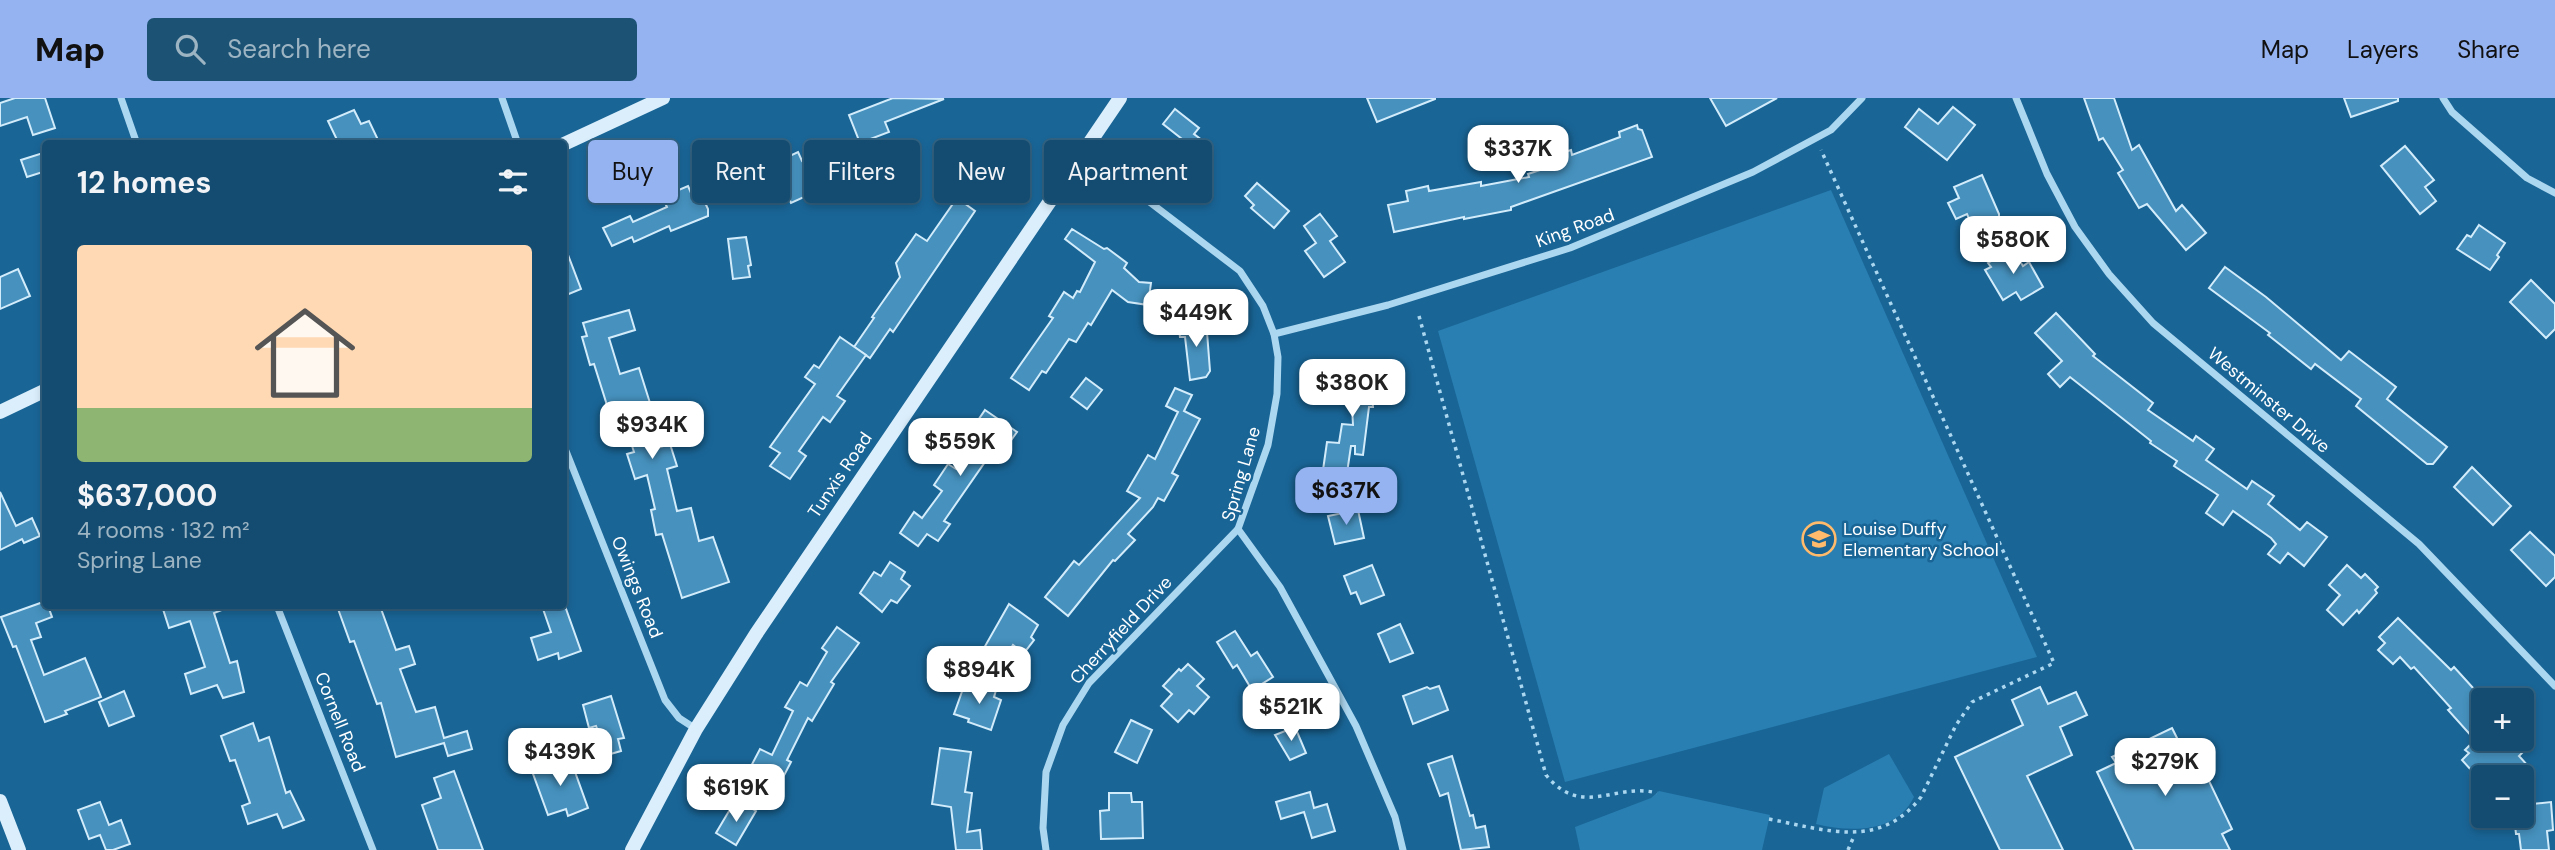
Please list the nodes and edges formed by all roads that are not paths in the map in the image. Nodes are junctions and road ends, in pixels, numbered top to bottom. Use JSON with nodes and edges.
{"nodes":[{"id":1,"x":121,"y":98,"type":"edge"},
{"id":2,"x":502,"y":98,"type":"edge"},
{"id":3,"x":663,"y":98,"type":"edge"},
{"id":4,"x":1120,"y":98,"type":"edge"},
{"id":5,"x":1862,"y":98,"type":"edge"},
{"id":6,"x":2016,"y":98,"type":"edge"},
{"id":7,"x":2444,"y":98,"type":"edge"},
{"id":8,"x":136,"y":140,"type":"edge"},
{"id":9,"x":517,"y":140,"type":"edge"},
{"id":10,"x":1092,"y":140,"type":"edge"},
{"id":11,"x":567,"y":143,"type":"edge"},
{"id":12,"x":2555,"y":193,"type":"edge"},
{"id":13,"x":1049,"y":203,"type":"edge"},
{"id":14,"x":1151,"y":203,"type":"edge"},
{"id":15,"x":1274,"y":334,"type":"junction"},
{"id":16,"x":42,"y":392,"type":"edge"},
{"id":17,"x":0,"y":412,"type":"edge"},
{"id":18,"x":567,"y":454,"type":"edge"},
{"id":19,"x":1238,"y":529,"type":"junction"},
{"id":20,"x":278,"y":609,"type":"edge"},
{"id":21,"x":2555,"y":686,"type":"edge"},
{"id":22,"x":696,"y":729,"type":"junction"},
{"id":23,"x":0,"y":801,"type":"edge"},
{"id":24,"x":19,"y":850,"type":"edge"},
{"id":25,"x":373,"y":850,"type":"edge"},
{"id":26,"x":632,"y":850,"type":"edge"},
{"id":27,"x":1046,"y":850,"type":"edge"},
{"id":28,"x":1403,"y":850,"type":"edge"}],
"edges":[{"from":1,"to":8,"type":"street"},
{"from":2,"to":9,"type":"street"},
{"from":3,"to":11,"type":"street"},
{"from":4,"to":10,"type":"street","name":"Tunxis Road"},
{"from":5,"to":15,"type":"street","name":"King Road"},
{"from":6,"to":21,"type":"street","name":"Westminster Drive"},
{"from":7,"to":12,"type":"street"},
{"from":13,"to":22,"type":"street","name":"Tunxis Road"},
{"from":14,"to":15,"type":"street","name":"Spring Lane"},
{"from":15,"to":19,"type":"street","name":"Spring Lane"},
{"from":16,"to":17,"type":"street"},
{"from":18,"to":22,"type":"street","name":"Owings Road"},
{"from":19,"to":27,"type":"street","name":"Cherryfield Drive"},
{"from":19,"to":28,"type":"street","name":"Spring Lane"},
{"from":20,"to":25,"type":"street","name":"Cornell Road"},
{"from":22,"to":26,"type":"street","name":"Tunxis Road"},
{"from":23,"to":24,"type":"street"}]}
